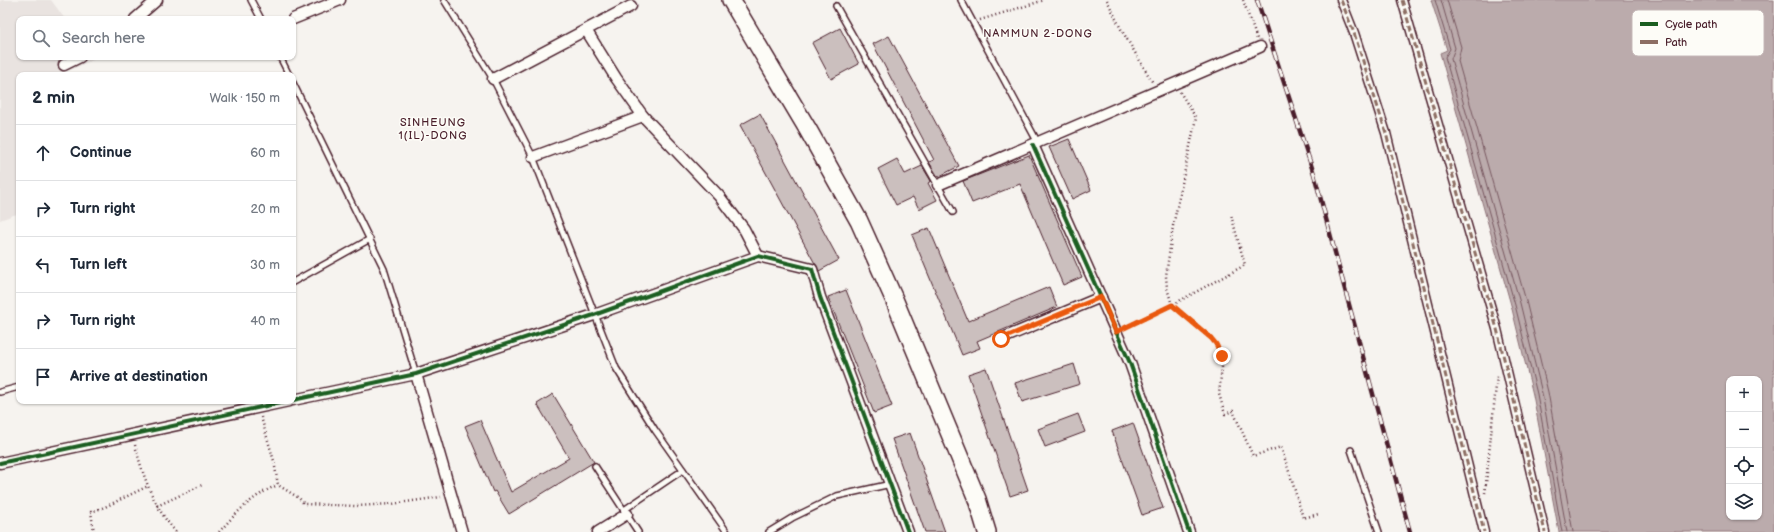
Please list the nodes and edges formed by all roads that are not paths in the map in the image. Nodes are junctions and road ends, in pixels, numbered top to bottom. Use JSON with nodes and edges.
{"nodes":[{"id":1,"x":251,"y":0,"type":"edge"},
{"id":2,"x":340,"y":0,"type":"edge"},
{"id":3,"x":444,"y":0,"type":"edge"},
{"id":4,"x":731,"y":0,"type":"edge"},
{"id":5,"x":961,"y":0,"type":"edge"},
{"id":6,"x":1341,"y":0,"type":"edge"},
{"id":7,"x":1402,"y":0,"type":"edge"},
{"id":8,"x":153,"y":1,"type":"edge"},
{"id":9,"x":629,"y":3,"type":"edge"},
{"id":10,"x":836,"y":6,"type":"dead end"},
{"id":11,"x":138,"y":16,"type":"edge"},
{"id":12,"x":259,"y":16,"type":"edge"},
{"id":13,"x":296,"y":18,"type":"edge"},
{"id":14,"x":586,"y":30,"type":"junction"},
{"id":15,"x":1260,"y":47,"type":"road end"},
{"id":16,"x":74,"y":60,"type":"edge"},
{"id":17,"x":282,"y":60,"type":"edge"},
{"id":18,"x":64,"y":65,"type":"dead end"},
{"id":19,"x":288,"y":72,"type":"edge"},
{"id":20,"x":493,"y":79,"type":"junction"},
{"id":21,"x":296,"y":89,"type":"edge"},
{"id":22,"x":643,"y":116,"type":"junction"},
{"id":23,"x":1036,"y":144,"type":"junction"},
{"id":24,"x":533,"y":157,"type":"junction"},
{"id":25,"x":938,"y":185,"type":"junction"},
{"id":26,"x":953,"y":212,"type":"dead end"},
{"id":27,"x":370,"y":239,"type":"junction"},
{"id":28,"x":758,"y":256,"type":"junction"},
{"id":29,"x":296,"y":280,"type":"edge"},
{"id":30,"x":1101,"y":297,"type":"junction"},
{"id":31,"x":594,"y":315,"type":"junction"},
{"id":32,"x":1001,"y":339,"type":"dead end"},
{"id":33,"x":416,"y":374,"type":"junction"},
{"id":34,"x":16,"y":388,"type":"edge"},
{"id":35,"x":0,"y":392,"type":"edge"},
{"id":36,"x":296,"y":399,"type":"edge"},
{"id":37,"x":276,"y":404,"type":"edge"},
{"id":38,"x":1351,"y":450,"type":"dead end"},
{"id":39,"x":0,"y":463,"type":"edge"},
{"id":40,"x":596,"y":466,"type":"dead end"},
{"id":41,"x":683,"y":470,"type":"junction"},
{"id":42,"x":891,"y":484,"type":"junction"},
{"id":43,"x":625,"y":512,"type":"junction"},
{"id":44,"x":462,"y":532,"type":"edge"},
{"id":45,"x":598,"y":532,"type":"edge"},
{"id":46,"x":638,"y":532,"type":"edge"},
{"id":47,"x":727,"y":532,"type":"edge"},
{"id":48,"x":769,"y":532,"type":"edge"},
{"id":49,"x":908,"y":532,"type":"edge"},
{"id":50,"x":987,"y":532,"type":"edge"},
{"id":51,"x":1189,"y":532,"type":"edge"},
{"id":52,"x":1380,"y":532,"type":"edge"},
{"id":53,"x":1484,"y":532,"type":"edge"},
{"id":54,"x":1545,"y":532,"type":"edge"}],
"edges":[{"from":1,"to":12,"type":"lane"},
{"from":2,"to":13,"type":"street"},
{"from":3,"to":20,"type":"lane"},
{"from":4,"to":50,"type":"main road"},
{"from":5,"to":23,"type":"lane"},
{"from":6,"to":53,"type":"street"},
{"from":7,"to":54,"type":"street"},
{"from":8,"to":11,"type":"street"},
{"from":9,"to":14,"type":"street"},
{"from":10,"to":25,"type":"lane"},
{"from":14,"to":20,"type":"street"},
{"from":14,"to":22,"type":"street"},
{"from":15,"to":23,"type":"street"},
{"from":16,"to":18,"type":"street"},
{"from":17,"to":19,"type":"lane"},
{"from":20,"to":24,"type":"lane"},
{"from":21,"to":27,"type":"lane"},
{"from":22,"to":24,"type":"street"},
{"from":22,"to":28,"type":"street"},
{"from":23,"to":25,"type":"street"},
{"from":23,"to":30,"type":"street"},
{"from":24,"to":31,"type":"lane"},
{"from":25,"to":26,"type":"lane"},
{"from":27,"to":29,"type":"lane"},
{"from":27,"to":33,"type":"lane"},
{"from":28,"to":31,"type":"street"},
{"from":28,"to":42,"type":"street"},
{"from":30,"to":32,"type":"street"},
{"from":30,"to":51,"type":"street"},
{"from":31,"to":33,"type":"street"},
{"from":31,"to":41,"type":"lane"},
{"from":33,"to":36,"type":"street"},
{"from":33,"to":44,"type":"street"},
{"from":34,"to":35,"type":"lane"},
{"from":37,"to":39,"type":"street"},
{"from":38,"to":52,"type":"lane"},
{"from":40,"to":43,"type":"lane"},
{"from":41,"to":43,"type":"lane"},
{"from":41,"to":47,"type":"lane"},
{"from":42,"to":48,"type":"lane"},
{"from":42,"to":49,"type":"street"},
{"from":43,"to":45,"type":"street"},
{"from":43,"to":46,"type":"lane"}]}
